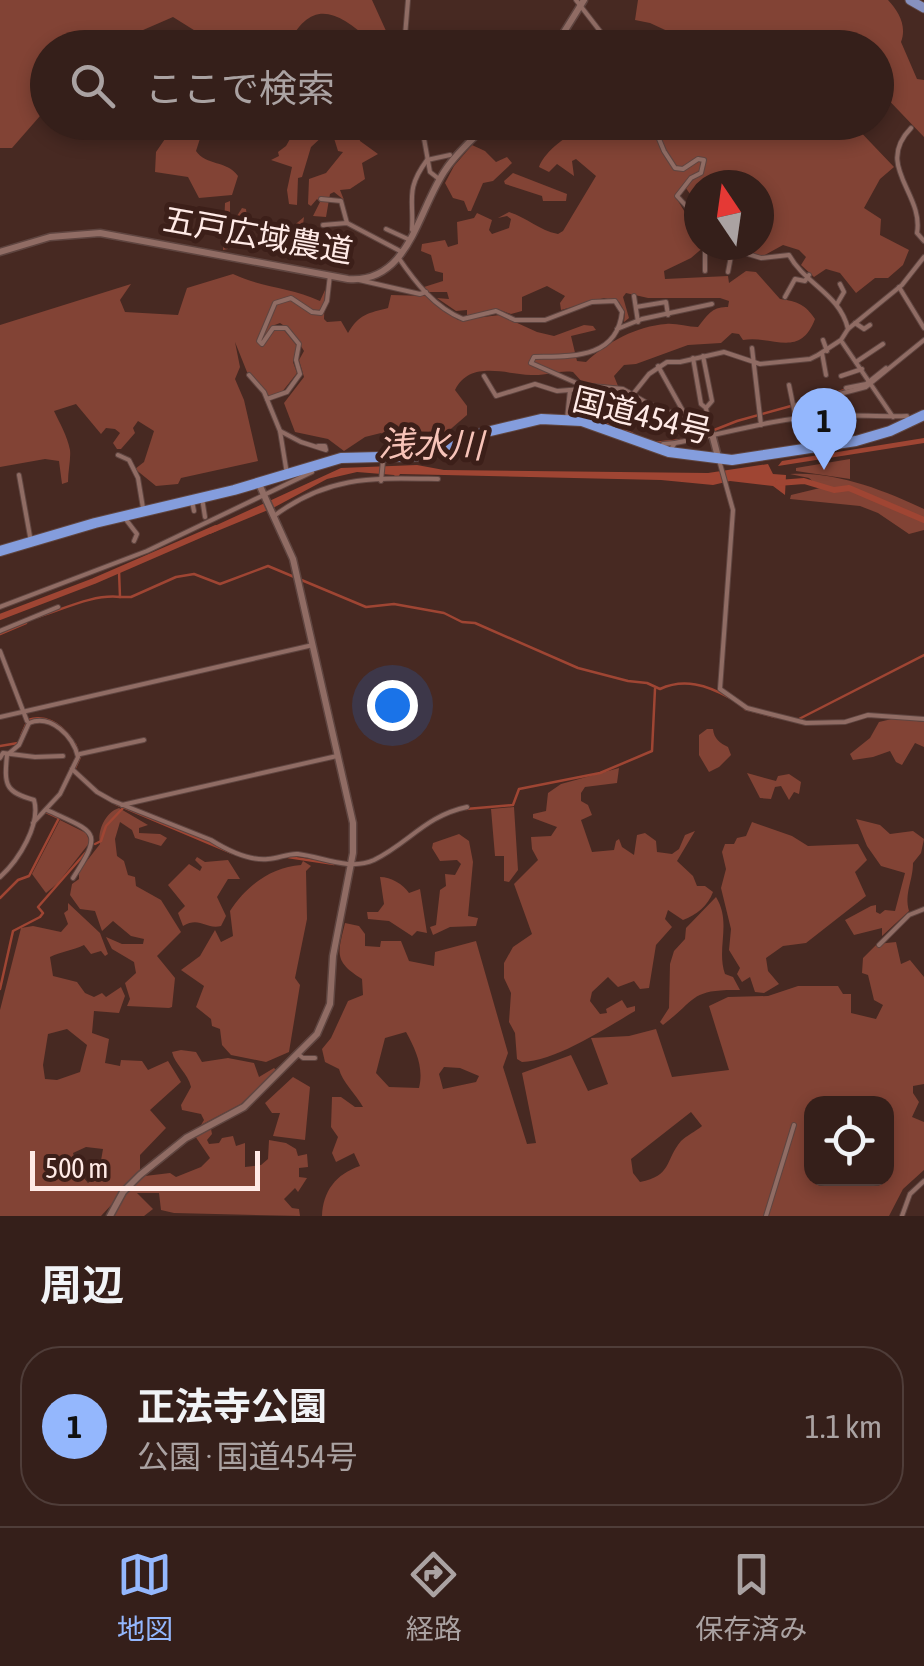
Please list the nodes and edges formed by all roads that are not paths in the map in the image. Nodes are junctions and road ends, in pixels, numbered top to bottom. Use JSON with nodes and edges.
{"nodes":[{"id":1,"x":408,"y":0,"type":"edge"},
{"id":2,"x":910,"y":0,"type":"edge"},
{"id":3,"x":580,"y":2,"type":"edge"},
{"id":4,"x":924,"y":8,"type":"edge"},
{"id":5,"x":406,"y":30,"type":"edge"},
{"id":6,"x":564,"y":30,"type":"edge"},
{"id":7,"x":599,"y":30,"type":"edge"},
{"id":8,"x":910,"y":128,"type":"dead end"},
{"id":9,"x":424,"y":140,"type":"edge"},
{"id":10,"x":473,"y":140,"type":"edge"},
{"id":11,"x":659,"y":140,"type":"edge"},
{"id":12,"x":450,"y":156,"type":"dead end"},
{"id":13,"x":427,"y":160,"type":"junction"},
{"id":14,"x":702,"y":170,"type":"edge"},
{"id":15,"x":439,"y":180,"type":"junction"},
{"id":16,"x":321,"y":198,"type":"dead end"},
{"id":17,"x":922,"y":221,"type":"edge"},
{"id":18,"x":347,"y":223,"type":"junction"},
{"id":19,"x":323,"y":225,"type":"dead end"},
{"id":20,"x":386,"y":229,"type":"dead end"},
{"id":21,"x":412,"y":230,"type":"dead end"},
{"id":22,"x":410,"y":240,"type":"junction"},
{"id":23,"x":924,"y":240,"type":"edge"},
{"id":24,"x":0,"y":252,"type":"edge"},
{"id":25,"x":400,"y":255,"type":"junction"},
{"id":26,"x":924,"y":257,"type":"edge"},
{"id":27,"x":774,"y":259,"type":"edge"},
{"id":28,"x":705,"y":260,"type":"edge"},
{"id":29,"x":730,"y":260,"type":"edge"},
{"id":30,"x":704,"y":270,"type":"dead end"},
{"id":31,"x":728,"y":272,"type":"dead end"},
{"id":32,"x":330,"y":275,"type":"junction"},
{"id":33,"x":809,"y":275,"type":"junction"},
{"id":34,"x":360,"y":280,"type":"junction"},
{"id":35,"x":840,"y":284,"type":"dead end"},
{"id":36,"x":900,"y":287,"type":"junction"},
{"id":37,"x":426,"y":292,"type":"junction"},
{"id":38,"x":634,"y":296,"type":"dead end"},
{"id":39,"x":786,"y":297,"type":"dead end"},
{"id":40,"x":712,"y":304,"type":"dead end"},
{"id":41,"x":837,"y":304,"type":"junction"},
{"id":42,"x":636,"y":307,"type":"junction"},
{"id":43,"x":668,"y":314,"type":"junction"},
{"id":44,"x":638,"y":322,"type":"junction"},
{"id":45,"x":855,"y":323,"type":"junction"},
{"id":46,"x":870,"y":325,"type":"dead end"},
{"id":47,"x":848,"y":328,"type":"junction"},
{"id":48,"x":924,"y":328,"type":"edge"},
{"id":49,"x":617,"y":329,"type":"junction"},
{"id":50,"x":823,"y":340,"type":"dead end"},
{"id":51,"x":841,"y":340,"type":"junction"},
{"id":52,"x":924,"y":340,"type":"edge"},
{"id":53,"x":883,"y":344,"type":"dead end"},
{"id":54,"x":752,"y":348,"type":"dead end"},
{"id":55,"x":824,"y":352,"type":"junction"},
{"id":56,"x":703,"y":355,"type":"junction"},
{"id":57,"x":693,"y":358,"type":"junction"},
{"id":58,"x":752,"y":362,"type":"junction"},
{"id":59,"x":856,"y":362,"type":"junction"},
{"id":60,"x":658,"y":366,"type":"junction"},
{"id":61,"x":886,"y":368,"type":"dead end"},
{"id":62,"x":862,"y":369,"type":"junction"},
{"id":63,"x":249,"y":375,"type":"dead end"},
{"id":64,"x":826,"y":375,"type":"dead end"},
{"id":65,"x":484,"y":376,"type":"dead end"},
{"id":66,"x":841,"y":376,"type":"dead end"},
{"id":67,"x":871,"y":382,"type":"junction"},
{"id":68,"x":789,"y":385,"type":"dead end"},
{"id":69,"x":604,"y":387,"type":"junction"},
{"id":70,"x":846,"y":388,"type":"dead end"},
{"id":71,"x":570,"y":390,"type":"junction"},
{"id":72,"x":631,"y":393,"type":"junction"},
{"id":73,"x":267,"y":399,"type":"junction"},
{"id":74,"x":625,"y":406,"type":"dead end"},
{"id":75,"x":794,"y":406,"type":"junction"},
{"id":76,"x":706,"y":408,"type":"junction"},
{"id":77,"x":924,"y":415,"type":"edge"},
{"id":78,"x":681,"y":416,"type":"junction"},
{"id":79,"x":893,"y":416,"type":"junction"},
{"id":80,"x":907,"y":416,"type":"dead end"},
{"id":81,"x":567,"y":418,"type":"junction"},
{"id":82,"x":884,"y":418,"type":"junction"},
{"id":83,"x":796,"y":419,"type":"junction"},
{"id":84,"x":582,"y":420,"type":"junction"},
{"id":85,"x":761,"y":425,"type":"junction"},
{"id":86,"x":280,"y":430,"type":"junction"},
{"id":87,"x":711,"y":430,"type":"junction"},
{"id":88,"x":890,"y":431,"type":"junction"},
{"id":89,"x":318,"y":446,"type":"dead end"},
{"id":90,"x":669,"y":447,"type":"junction"},
{"id":91,"x":118,"y":455,"type":"dead end"},
{"id":92,"x":383,"y":459,"type":"junction"},
{"id":93,"x":720,"y":464,"type":"junction"},
{"id":94,"x":287,"y":474,"type":"junction"},
{"id":95,"x":19,"y":475,"type":"dead end"},
{"id":96,"x":381,"y":479,"type":"junction"},
{"id":97,"x":438,"y":479,"type":"dead end"},
{"id":98,"x":258,"y":482,"type":"junction"},
{"id":99,"x":264,"y":496,"type":"junction"},
{"id":100,"x":196,"y":503,"type":"junction"},
{"id":101,"x":144,"y":512,"type":"junction"},
{"id":102,"x":273,"y":514,"type":"junction"},
{"id":103,"x":124,"y":517,"type":"junction"},
{"id":104,"x":206,"y":517,"type":"dead end"},
{"id":105,"x":134,"y":540,"type":"dead end"},
{"id":106,"x":31,"y":542,"type":"junction"},
{"id":107,"x":0,"y":551,"type":"edge"},
{"id":108,"x":0,"y":606,"type":"edge"},
{"id":109,"x":58,"y":608,"type":"dead end"},
{"id":110,"x":0,"y":630,"type":"edge"},
{"id":111,"x":313,"y":645,"type":"junction"},
{"id":112,"x":0,"y":652,"type":"edge"},
{"id":113,"x":21,"y":712,"type":"junction"},
{"id":114,"x":0,"y":717,"type":"edge"},
{"id":115,"x":924,"y":719,"type":"edge"},
{"id":116,"x":29,"y":723,"type":"junction"},
{"id":117,"x":144,"y":740,"type":"dead end"},
{"id":118,"x":8,"y":753,"type":"junction"},
{"id":119,"x":78,"y":754,"type":"junction"},
{"id":120,"x":64,"y":756,"type":"dead end"},
{"id":121,"x":338,"y":756,"type":"junction"},
{"id":122,"x":0,"y":758,"type":"edge"},
{"id":123,"x":72,"y":769,"type":"junction"},
{"id":124,"x":122,"y":805,"type":"junction"},
{"id":125,"x":467,"y":808,"type":"dead end"},
{"id":126,"x":46,"y":809,"type":"junction"},
{"id":127,"x":33,"y":823,"type":"junction"},
{"id":128,"x":352,"y":864,"type":"junction"},
{"id":129,"x":0,"y":877,"type":"edge"},
{"id":130,"x":73,"y":878,"type":"dead end"},
{"id":131,"x":924,"y":908,"type":"edge"},
{"id":132,"x":879,"y":945,"type":"dead end"},
{"id":133,"x":298,"y":1054,"type":"junction"},
{"id":134,"x":315,"y":1058,"type":"dead end"},
{"id":135,"x":794,"y":1126,"type":"dead end"},
{"id":136,"x":924,"y":1181,"type":"edge"},
{"id":137,"x":110,"y":1216,"type":"edge"},
{"id":138,"x":766,"y":1216,"type":"edge"},
{"id":139,"x":902,"y":1216,"type":"edge"}],
"edges":[{"from":1,"to":5,"type":"street"},
{"from":2,"to":4,"type":"main road"},
{"from":3,"to":6,"type":"street"},
{"from":3,"to":7,"type":"street"},
{"from":8,"to":17,"type":"street"},
{"from":9,"to":13,"type":"street"},
{"from":10,"to":15,"type":"street","name":"五戸広域農道"},
{"from":11,"to":14,"type":"street"},
{"from":12,"to":13,"type":"street"},
{"from":13,"to":15,"type":"street"},
{"from":13,"to":21,"type":"street"},
{"from":15,"to":22,"type":"street","name":"五戸広域農道"},
{"from":16,"to":18,"type":"street"},
{"from":17,"to":23,"type":"street"},
{"from":18,"to":19,"type":"street"},
{"from":18,"to":25,"type":"street"},
{"from":20,"to":22,"type":"street"},
{"from":22,"to":25,"type":"street","name":"五戸広域農道"},
{"from":24,"to":32,"type":"street","name":"五戸広域農道"},
{"from":25,"to":34,"type":"street","name":"五戸広域農道"},
{"from":25,"to":37,"type":"street"},
{"from":26,"to":36,"type":"street"},
{"from":27,"to":33,"type":"street"},
{"from":28,"to":30,"type":"street"},
{"from":29,"to":31,"type":"street"},
{"from":32,"to":34,"type":"street","name":"五戸広域農道"},
{"from":32,"to":73,"type":"street"},
{"from":33,"to":39,"type":"street"},
{"from":33,"to":41,"type":"street"},
{"from":34,"to":37,"type":"street"},
{"from":35,"to":41,"type":"street"},
{"from":36,"to":45,"type":"street"},
{"from":36,"to":48,"type":"street"},
{"from":37,"to":49,"type":"street"},
{"from":38,"to":42,"type":"street"},
{"from":40,"to":43,"type":"street"},
{"from":41,"to":47,"type":"street"},
{"from":42,"to":43,"type":"street"},
{"from":42,"to":44,"type":"street"},
{"from":43,"to":44,"type":"street"},
{"from":44,"to":49,"type":"street"},
{"from":45,"to":46,"type":"street"},
{"from":45,"to":47,"type":"street"},
{"from":47,"to":51,"type":"street"},
{"from":49,"to":69,"type":"street"},
{"from":50,"to":55,"type":"street"},
{"from":51,"to":55,"type":"street"},
{"from":51,"to":59,"type":"street"},
{"from":52,"to":67,"type":"street"},
{"from":53,"to":59,"type":"street"},
{"from":54,"to":58,"type":"street"},
{"from":55,"to":58,"type":"street"},
{"from":55,"to":64,"type":"street"},
{"from":56,"to":57,"type":"street"},
{"from":56,"to":58,"type":"street"},
{"from":56,"to":76,"type":"street"},
{"from":57,"to":60,"type":"street"},
{"from":57,"to":76,"type":"street"},
{"from":58,"to":85,"type":"street"},
{"from":59,"to":62,"type":"street"},
{"from":60,"to":72,"type":"street"},
{"from":60,"to":78,"type":"street"},
{"from":61,"to":67,"type":"street"},
{"from":62,"to":66,"type":"street"},
{"from":62,"to":67,"type":"street"},
{"from":63,"to":73,"type":"street"},
{"from":65,"to":71,"type":"street"},
{"from":67,"to":70,"type":"street"},
{"from":67,"to":75,"type":"street"},
{"from":67,"to":79,"type":"street"},
{"from":68,"to":75,"type":"street"},
{"from":69,"to":71,"type":"street"},
{"from":69,"to":72,"type":"street"},
{"from":69,"to":84,"type":"street"},
{"from":71,"to":81,"type":"street"},
{"from":72,"to":74,"type":"street"},
{"from":72,"to":78,"type":"street"},
{"from":73,"to":86,"type":"street"},
{"from":75,"to":83,"type":"street"},
{"from":76,"to":87,"type":"street"},
{"from":77,"to":88,"type":"highway","name":"国道454号"},
{"from":78,"to":87,"type":"street"},
{"from":79,"to":80,"type":"street"},
{"from":79,"to":82,"type":"street"},
{"from":81,"to":84,"type":"highway","name":"国道454号"},
{"from":81,"to":92,"type":"highway","name":"国道454号"},
{"from":82,"to":83,"type":"street"},
{"from":82,"to":88,"type":"street"},
{"from":83,"to":85,"type":"street"},
{"from":84,"to":90,"type":"highway","name":"国道454号"},
{"from":85,"to":87,"type":"street"},
{"from":86,"to":89,"type":"street"},
{"from":86,"to":94,"type":"street"},
{"from":87,"to":90,"type":"street"},
{"from":87,"to":93,"type":"street"},
{"from":88,"to":93,"type":"highway","name":"国道454号"},
{"from":90,"to":93,"type":"highway","name":"国道454号"},
{"from":91,"to":101,"type":"street"},
{"from":92,"to":94,"type":"highway","name":"国道454号"},
{"from":92,"to":96,"type":"street"},
{"from":92,"to":99,"type":"street"},
{"from":93,"to":115,"type":"street"},
{"from":94,"to":98,"type":"highway","name":"国道454号"},
{"from":95,"to":106,"type":"street"},
{"from":96,"to":97,"type":"street"},
{"from":96,"to":102,"type":"street"},
{"from":98,"to":99,"type":"street"},
{"from":98,"to":100,"type":"highway","name":"国道454号"},
{"from":99,"to":102,"type":"street"},
{"from":99,"to":108,"type":"street"},
{"from":100,"to":101,"type":"highway","name":"国道454号"},
{"from":100,"to":104,"type":"street"},
{"from":101,"to":103,"type":"highway","name":"国道454号"},
{"from":102,"to":111,"type":"street"},
{"from":103,"to":105,"type":"street"},
{"from":103,"to":106,"type":"highway","name":"国道454号"},
{"from":106,"to":107,"type":"highway","name":"国道454号"},
{"from":109,"to":110,"type":"street"},
{"from":111,"to":113,"type":"street"},
{"from":111,"to":121,"type":"street"},
{"from":112,"to":113,"type":"street"},
{"from":113,"to":114,"type":"street"},
{"from":113,"to":116,"type":"street"},
{"from":116,"to":118,"type":"street"},
{"from":116,"to":119,"type":"street"},
{"from":117,"to":119,"type":"street"},
{"from":118,"to":120,"type":"street"},
{"from":118,"to":122,"type":"street"},
{"from":118,"to":127,"type":"street"},
{"from":119,"to":123,"type":"street"},
{"from":121,"to":124,"type":"street"},
{"from":121,"to":128,"type":"street"},
{"from":123,"to":124,"type":"street"},
{"from":123,"to":126,"type":"street"},
{"from":124,"to":128,"type":"street"},
{"from":125,"to":128,"type":"street"},
{"from":126,"to":127,"type":"street"},
{"from":126,"to":130,"type":"street"},
{"from":127,"to":129,"type":"street"},
{"from":128,"to":133,"type":"street"},
{"from":131,"to":132,"type":"street"},
{"from":133,"to":134,"type":"street"},
{"from":133,"to":137,"type":"street"},
{"from":135,"to":138,"type":"street"},
{"from":136,"to":139,"type":"street"}]}
